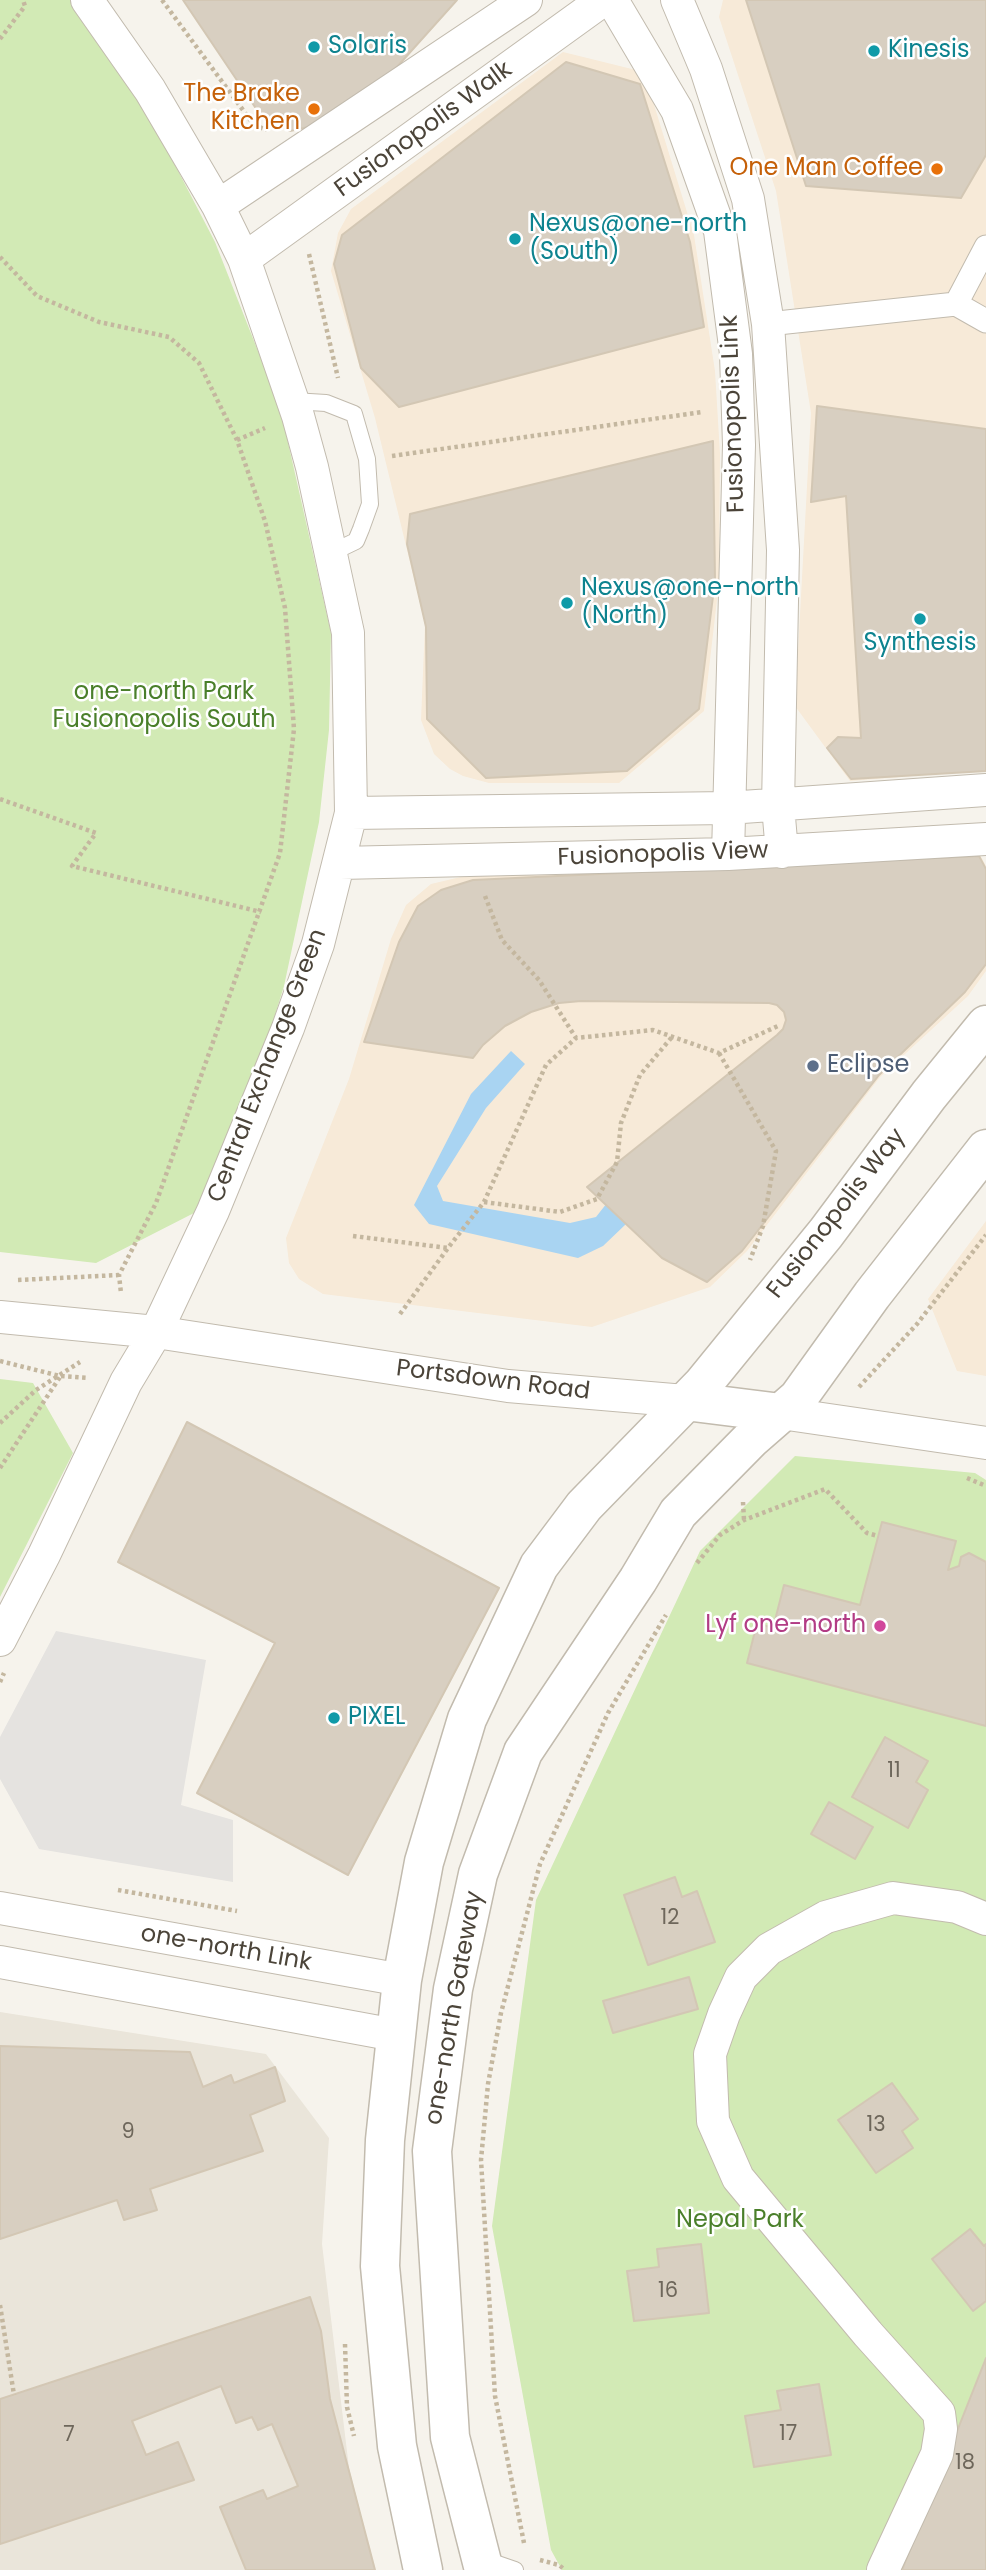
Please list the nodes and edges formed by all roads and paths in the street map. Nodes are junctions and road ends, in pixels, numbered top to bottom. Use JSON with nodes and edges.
{"nodes":[{"id":1,"x":23,"y":0,"type":"edge"},
{"id":2,"x":87,"y":0,"type":"edge"},
{"id":3,"x":162,"y":0,"type":"edge"},
{"id":4,"x":526,"y":0,"type":"edge"},
{"id":5,"x":603,"y":0,"type":"edge"},
{"id":6,"x":612,"y":0,"type":"edge"},
{"id":7,"x":677,"y":0,"type":"edge"},
{"id":8,"x":0,"y":39,"type":"edge"},
{"id":9,"x":274,"y":132,"type":"dead end"},
{"id":10,"x":218,"y":206,"type":"junction"},
{"id":11,"x":986,"y":247,"type":"edge"},
{"id":12,"x":0,"y":257,"type":"edge"},
{"id":13,"x":244,"y":260,"type":"junction"},
{"id":14,"x":957,"y":304,"type":"junction"},
{"id":15,"x":986,"y":321,"type":"edge"},
{"id":16,"x":768,"y":324,"type":"junction"},
{"id":17,"x":293,"y":401,"type":"junction"},
{"id":18,"x":738,"y":407,"type":"junction"},
{"id":19,"x":267,"y":428,"type":"dead end"},
{"id":20,"x":237,"y":440,"type":"junction"},
{"id":21,"x":367,"y":459,"type":"junction"},
{"id":22,"x":331,"y":553,"type":"junction"},
{"id":23,"x":986,"y":790,"type":"edge"},
{"id":24,"x":0,"y":799,"type":"edge"},
{"id":25,"x":778,"y":806,"type":"junction"},
{"id":26,"x":728,"y":808,"type":"junction"},
{"id":27,"x":351,"y":813,"type":"junction"},
{"id":28,"x":986,"y":839,"type":"edge"},
{"id":29,"x":874,"y":846,"type":"junction"},
{"id":30,"x":782,"y":852,"type":"junction"},
{"id":31,"x":728,"y":854,"type":"junction"},
{"id":32,"x":669,"y":856,"type":"junction"},
{"id":33,"x":340,"y":863,"type":"junction"},
{"id":34,"x":483,"y":891,"type":"dead end"},
{"id":35,"x":261,"y":912,"type":"junction"},
{"id":36,"x":986,"y":1024,"type":"edge"},
{"id":37,"x":780,"y":1025,"type":"dead end"},
{"id":38,"x":672,"y":1037,"type":"junction"},
{"id":39,"x":576,"y":1038,"type":"junction"},
{"id":40,"x":986,"y":1149,"type":"edge"},
{"id":41,"x":484,"y":1202,"type":"junction"},
{"id":42,"x":353,"y":1236,"type":"dead end"},
{"id":43,"x":448,"y":1248,"type":"junction"},
{"id":44,"x":13,"y":1280,"type":"dead end"},
{"id":45,"x":400,"y":1314,"type":"dead end"},
{"id":46,"x":0,"y":1317,"type":"edge"},
{"id":47,"x":156,"y":1332,"type":"junction"},
{"id":48,"x":0,"y":1361,"type":"edge"},
{"id":49,"x":60,"y":1376,"type":"junction"},
{"id":50,"x":685,"y":1401,"type":"junction"},
{"id":51,"x":781,"y":1413,"type":"junction"},
{"id":52,"x":0,"y":1423,"type":"edge"},
{"id":53,"x":986,"y":1443,"type":"edge"},
{"id":54,"x":0,"y":1468,"type":"edge"},
{"id":55,"x":878,"y":1536,"type":"dead end"},
{"id":56,"x":693,"y":1568,"type":"dead end"},
{"id":57,"x":669,"y":1609,"type":"dead end"},
{"id":58,"x":0,"y":1640,"type":"edge"},
{"id":59,"x":0,"y":1908,"type":"edge"},
{"id":60,"x":986,"y":1919,"type":"edge"},
{"id":61,"x":0,"y":1962,"type":"edge"},
{"id":62,"x":402,"y":1980,"type":"junction"},
{"id":63,"x":453,"y":1989,"type":"junction"},
{"id":64,"x":395,"y":2035,"type":"junction"},
{"id":65,"x":445,"y":2043,"type":"junction"},
{"id":66,"x":0,"y":2305,"type":"edge"},
{"id":67,"x":14,"y":2395,"type":"dead end"},
{"id":68,"x":527,"y":2556,"type":"dead end"},
{"id":69,"x":538,"y":2559,"type":"dead end"},
{"id":70,"x":493,"y":2566,"type":"edge"},
{"id":71,"x":423,"y":2570,"type":"edge"},
{"id":72,"x":565,"y":2570,"type":"edge"},
{"id":73,"x":883,"y":2570,"type":"edge"}],
"edges":[{"from":1,"to":8,"type":"path"},
{"from":2,"to":10,"type":"street","name":"Central Exchange Green"},
{"from":3,"to":9,"type":"path"},
{"from":4,"to":10,"type":"street","name":"Fusionopolis Walk"},
{"from":5,"to":13,"type":"street","name":"Fusionopolis Walk"},
{"from":6,"to":18,"type":"street","name":"Fusionopolis Link"},
{"from":7,"to":16,"type":"street","name":"Fusionopolis Link"},
{"from":10,"to":13,"type":"street","name":"Central Exchange Green"},
{"from":11,"to":14,"type":"street"},
{"from":12,"to":20,"type":"path"},
{"from":13,"to":17,"type":"street","name":"Central Exchange Green"},
{"from":14,"to":15,"type":"street"},
{"from":14,"to":16,"type":"street"},
{"from":16,"to":25,"type":"street","name":"Fusionopolis Link"},
{"from":17,"to":21,"type":"lane"},
{"from":17,"to":22,"type":"street","name":"Central Exchange Green"},
{"from":18,"to":21,"type":"path"},
{"from":18,"to":26,"type":"street","name":"Fusionopolis Link"},
{"from":19,"to":20,"type":"path"},
{"from":20,"to":35,"type":"path"},
{"from":21,"to":22,"type":"lane"},
{"from":22,"to":27,"type":"street","name":"Central Exchange Green"},
{"from":23,"to":25,"type":"street","name":"Fusionopolis View"},
{"from":24,"to":35,"type":"path"},
{"from":25,"to":26,"type":"street","name":"Fusionopolis View"},
{"from":25,"to":30,"type":"street","name":"Fusionopolis Link"},
{"from":26,"to":27,"type":"street","name":"Fusionopolis View"},
{"from":26,"to":31,"type":"street","name":"Fusionopolis Link"},
{"from":27,"to":33,"type":"street","name":"Central Exchange Green"},
{"from":28,"to":29,"type":"street","name":"Fusionopolis View"},
{"from":29,"to":30,"type":"street","name":"Fusionopolis View"},
{"from":29,"to":32,"type":"lane"},
{"from":30,"to":31,"type":"street","name":"Fusionopolis View"},
{"from":31,"to":32,"type":"street","name":"Fusionopolis View"},
{"from":32,"to":33,"type":"street","name":"Fusionopolis View"},
{"from":33,"to":47,"type":"street","name":"Central Exchange Green"},
{"from":34,"to":39,"type":"path"},
{"from":35,"to":44,"type":"path"},
{"from":36,"to":50,"type":"street","name":"Fusionopolis Way"},
{"from":37,"to":38,"type":"path"},
{"from":38,"to":39,"type":"path"},
{"from":38,"to":41,"type":"path"},
{"from":39,"to":41,"type":"path"},
{"from":40,"to":51,"type":"street"},
{"from":41,"to":43,"type":"path"},
{"from":42,"to":43,"type":"path"},
{"from":43,"to":45,"type":"path"},
{"from":46,"to":47,"type":"street","name":"Portsdown Road"},
{"from":47,"to":50,"type":"street","name":"Portsdown Road"},
{"from":47,"to":58,"type":"street","name":"Central Exchange Green"},
{"from":48,"to":49,"type":"path"},
{"from":49,"to":52,"type":"path"},
{"from":49,"to":54,"type":"path"},
{"from":50,"to":51,"type":"street","name":"Portsdown Road"},
{"from":50,"to":62,"type":"street","name":"one-north Gateway"},
{"from":51,"to":53,"type":"street","name":"Portsdown Road"},
{"from":51,"to":63,"type":"street","name":"one-north Gateway"},
{"from":55,"to":56,"type":"path"},
{"from":57,"to":68,"type":"path"},
{"from":59,"to":62,"type":"street","name":"one-north Link"},
{"from":60,"to":73,"type":"street"},
{"from":61,"to":64,"type":"street"},
{"from":62,"to":63,"type":"street","name":"one-north Link"},
{"from":62,"to":64,"type":"street","name":"one-north Gateway"},
{"from":63,"to":65,"type":"street","name":"one-north Gateway"},
{"from":64,"to":65,"type":"street"},
{"from":64,"to":71,"type":"street","name":"one-north Gateway"},
{"from":65,"to":70,"type":"street","name":"one-north Gateway"},
{"from":66,"to":67,"type":"path"},
{"from":69,"to":72,"type":"path"}]}
